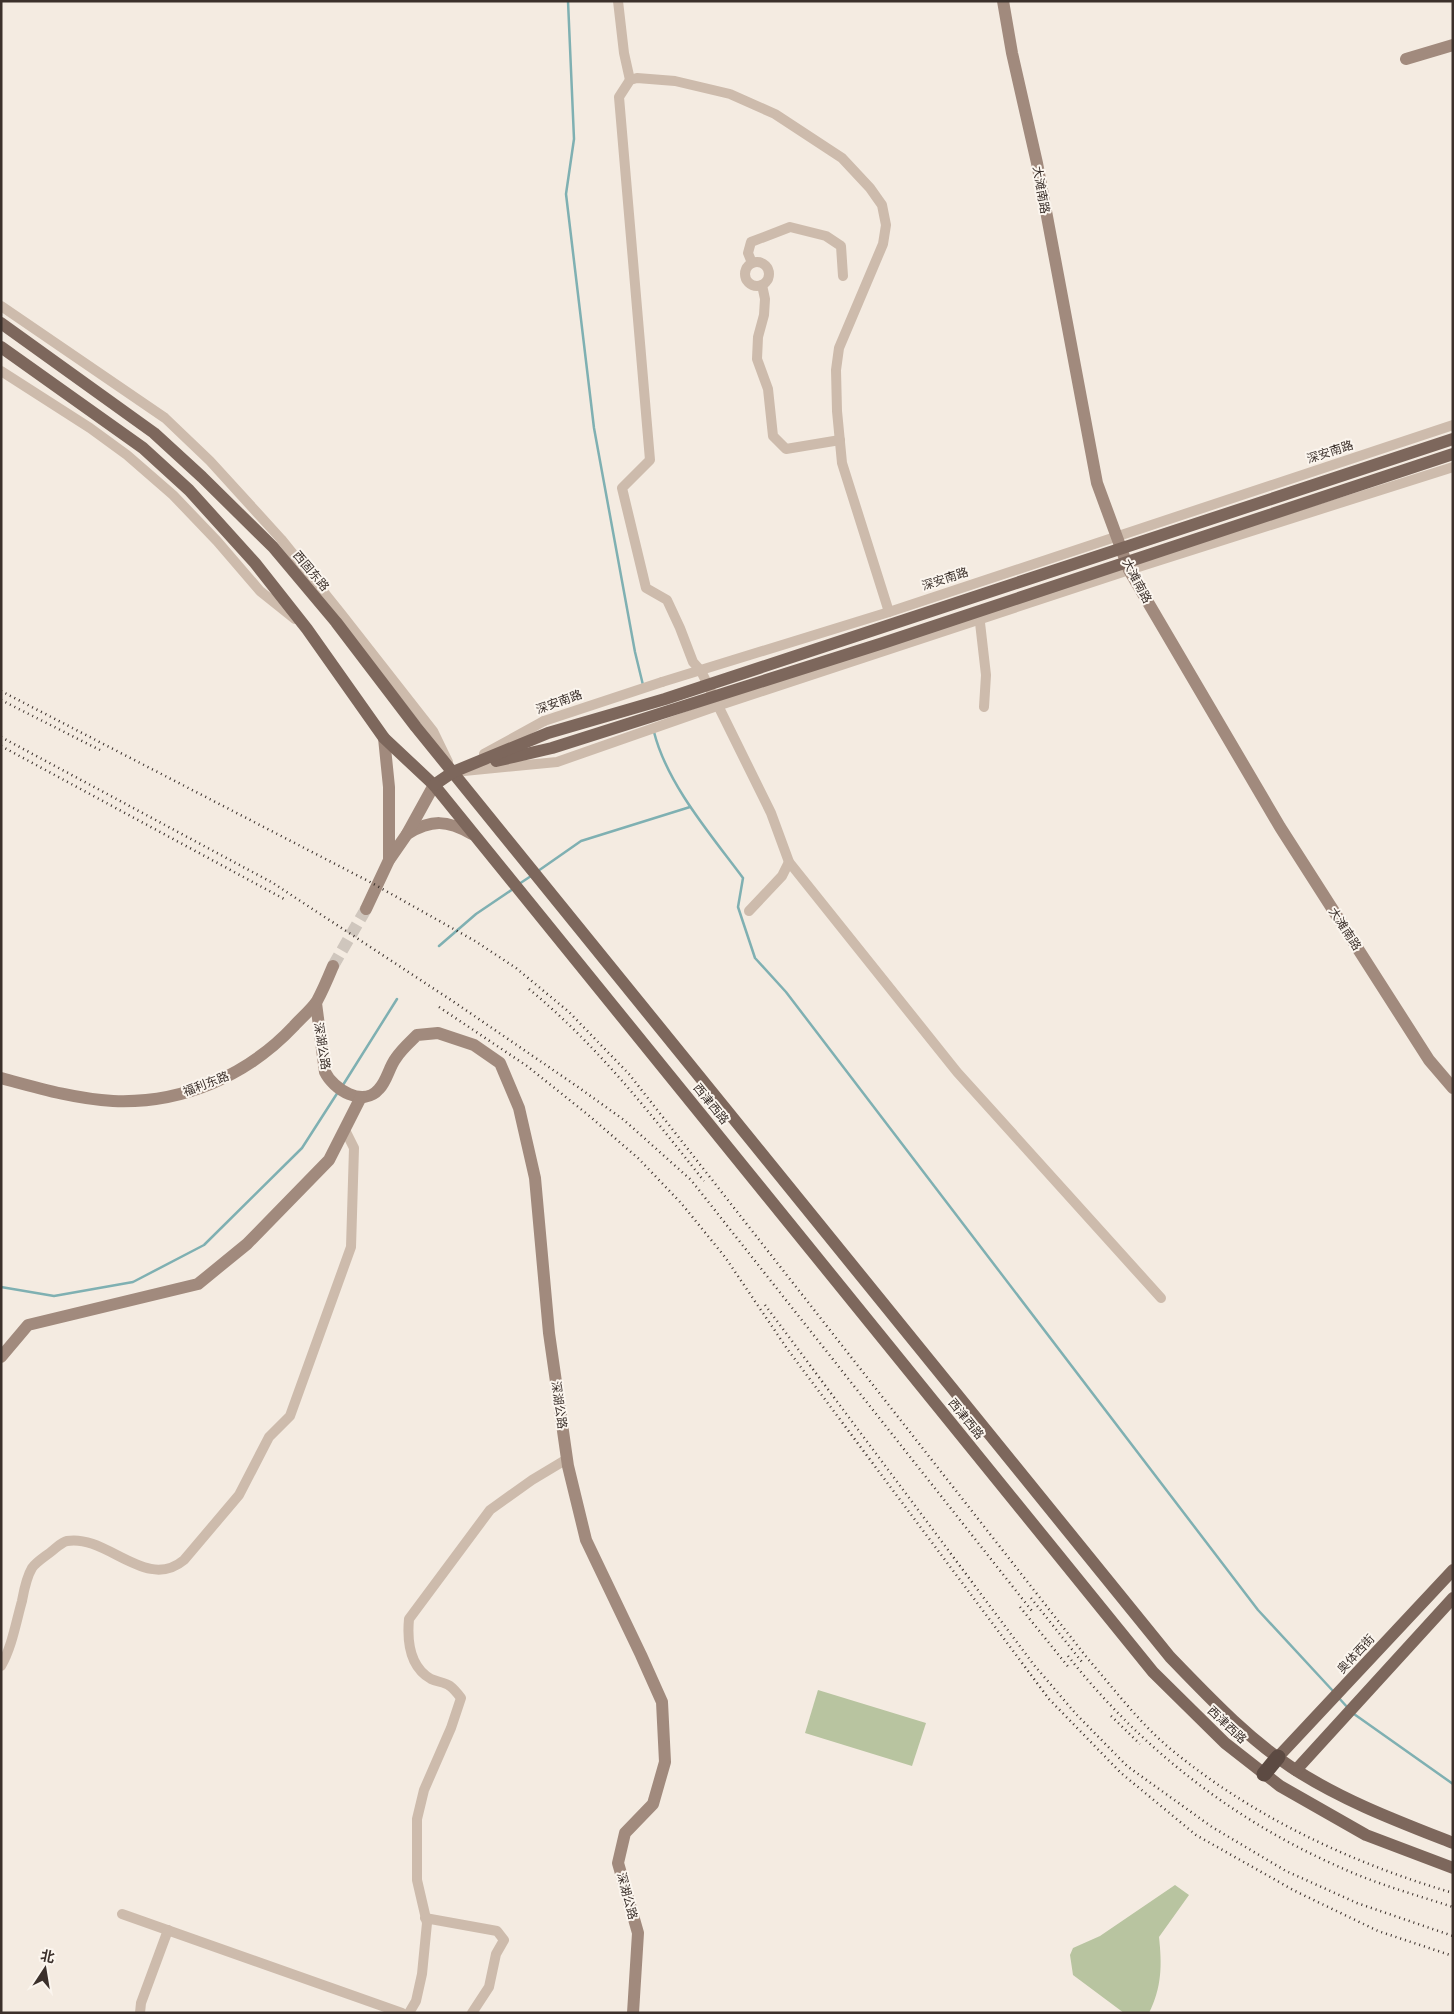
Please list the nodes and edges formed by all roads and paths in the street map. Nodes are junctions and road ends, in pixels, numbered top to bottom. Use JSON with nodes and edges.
{"nodes":[{"id":1,"x":618,"y":1,"type":"edge"},
{"id":2,"x":1003,"y":1,"type":"edge"},
{"id":3,"x":1453,"y":45,"type":"edge"},
{"id":4,"x":1406,"y":59,"type":"dead end"},
{"id":5,"x":630,"y":80,"type":"junction"},
{"id":6,"x":752,"y":263,"type":"junction"},
{"id":7,"x":842,"y":276,"type":"dead end"},
{"id":8,"x":762,"y":285,"type":"junction"},
{"id":9,"x":1,"y":306,"type":"edge"},
{"id":10,"x":1,"y":323,"type":"edge"},
{"id":11,"x":1,"y":347,"type":"edge"},
{"id":12,"x":1,"y":371,"type":"edge"},
{"id":13,"x":1453,"y":425,"type":"edge"},
{"id":14,"x":1453,"y":439,"type":"edge"},
{"id":15,"x":840,"y":440,"type":"junction"},
{"id":16,"x":1453,"y":454,"type":"edge"},
{"id":17,"x":1453,"y":467,"type":"edge"},
{"id":18,"x":1119,"y":543,"type":"junction"},
{"id":19,"x":1128,"y":566,"type":"junction"},
{"id":20,"x":889,"y":612,"type":"junction"},
{"id":21,"x":979,"y":615,"type":"junction"},
{"id":22,"x":308,"y":629,"type":"junction"},
{"id":23,"x":701,"y":671,"type":"junction"},
{"id":24,"x":713,"y":696,"type":"junction"},
{"id":25,"x":984,"y":707,"type":"dead end"},
{"id":26,"x":669,"y":711,"type":"junction"},
{"id":27,"x":384,"y":738,"type":"junction"},
{"id":28,"x":453,"y":772,"type":"junction"},
{"id":29,"x":434,"y":785,"type":"junction"},
{"id":30,"x":407,"y":834,"type":"junction"},
{"id":31,"x":472,"y":834,"type":"junction"},
{"id":32,"x":389,"y":860,"type":"junction"},
{"id":33,"x":790,"y":862,"type":"junction"},
{"id":34,"x":547,"y":888,"type":"joint"},
{"id":35,"x":366,"y":909,"type":"tunnel mouth"},
{"id":36,"x":749,"y":911,"type":"dead end"},
{"id":37,"x":333,"y":966,"type":"tunnel mouth"},
{"id":38,"x":316,"y":1003,"type":"junction"},
{"id":39,"x":1,"y":1078,"type":"edge"},
{"id":40,"x":1453,"y":1088,"type":"edge"},
{"id":41,"x":362,"y":1097,"type":"junction"},
{"id":42,"x":345,"y":1130,"type":"junction"},
{"id":43,"x":1161,"y":1298,"type":"dead end"},
{"id":44,"x":1,"y":1357,"type":"edge"},
{"id":45,"x":567,"y":1459,"type":"junction"},
{"id":46,"x":1453,"y":1570,"type":"edge"},
{"id":47,"x":1453,"y":1598,"type":"edge"},
{"id":48,"x":1,"y":1666,"type":"edge"},
{"id":49,"x":1278,"y":1757,"type":"junction"},
{"id":50,"x":1296,"y":1770,"type":"junction"},
{"id":51,"x":1264,"y":1774,"type":"junction"},
{"id":52,"x":1453,"y":1843,"type":"edge"},
{"id":53,"x":1453,"y":1868,"type":"edge"},
{"id":54,"x":122,"y":1914,"type":"dead end"},
{"id":55,"x":425,"y":1918,"type":"junction"},
{"id":56,"x":168,"y":1930,"type":"junction"},
{"id":57,"x":140,"y":2013,"type":"edge"},
{"id":58,"x":402,"y":2013,"type":"edge"},
{"id":59,"x":409,"y":2013,"type":"edge"},
{"id":60,"x":472,"y":2013,"type":"edge"},
{"id":61,"x":633,"y":2013,"type":"edge"}],
"edges":[{"from":1,"to":5,"type":"street"},
{"from":2,"to":18,"type":"main road","name":"大滩南路"},
{"from":3,"to":4,"type":"main road"},
{"from":5,"to":15,"type":"street"},
{"from":5,"to":23,"type":"street"},
{"from":6,"to":7,"type":"street"},
{"from":6,"to":8,"type":"street"},
{"from":6,"to":8,"type":"street"},
{"from":8,"to":15,"type":"street"},
{"from":9,"to":28,"type":"street"},
{"from":10,"to":28,"type":"main road","name":"西固东路"},
{"from":11,"to":22,"type":"main road"},
{"from":12,"to":22,"type":"street"},
{"from":13,"to":18,"type":"street","name":"深安南路"},
{"from":14,"to":18,"type":"main road","name":"深安南路"},
{"from":15,"to":20,"type":"street"},
{"from":16,"to":19,"type":"main road","name":"深安南路"},
{"from":17,"to":19,"type":"street","name":"深安南路"},
{"from":18,"to":19,"type":"main road","name":"大滩南路"},
{"from":18,"to":20,"type":"street","name":"深安南路"},
{"from":18,"to":24,"type":"main road","name":"深安南路"},
{"from":19,"to":21,"type":"main road","name":"深安南路"},
{"from":19,"to":40,"type":"main road","name":"大滩南路"},
{"from":20,"to":23,"type":"street","name":"深安南路"},
{"from":21,"to":24,"type":"main road","name":"深安南路"},
{"from":21,"to":25,"type":"street"},
{"from":22,"to":27,"type":"main road"},
{"from":23,"to":24,"type":"street"},
{"from":23,"to":28,"type":"street","name":"深安南路","bridge":true},
{"from":24,"to":26,"type":"main road","name":"深安南路"},
{"from":24,"to":33,"type":"street"},
{"from":26,"to":28,"type":"main road","name":"深安南路"},
{"from":26,"to":28,"type":"main road","name":"深安南路"},
{"from":26,"to":28,"type":"street","name":"深安南路"},
{"from":27,"to":29,"type":"main road"},
{"from":27,"to":32,"type":"main road"},
{"from":28,"to":29,"type":"main road"},
{"from":28,"to":34,"type":"main road","name":"西固东路"},
{"from":29,"to":30,"type":"main road"},
{"from":29,"to":31,"type":"main road"},
{"from":30,"to":31,"type":"main road"},
{"from":30,"to":32,"type":"main road"},
{"from":31,"to":51,"type":"main road","name":"西津西路"},
{"from":32,"to":35,"type":"main road"},
{"from":33,"to":36,"type":"street"},
{"from":33,"to":43,"type":"street"},
{"from":34,"to":49,"type":"main road","name":"西津西路"},
{"from":37,"to":38,"type":"main road","name":"福利东路"},
{"from":38,"to":39,"type":"main road","name":"福利东路"},
{"from":38,"to":41,"type":"main road","name":"深湖公路"},
{"from":41,"to":42,"type":"main road"},
{"from":41,"to":45,"type":"main road","name":"深湖公路"},
{"from":42,"to":44,"type":"main road"},
{"from":42,"to":48,"type":"street"},
{"from":45,"to":55,"type":"street"},
{"from":45,"to":61,"type":"main road","name":"深湖公路"},
{"from":46,"to":49,"type":"main road","name":"奥体西街"},
{"from":47,"to":50,"type":"main road"},
{"from":49,"to":50,"type":"main road","name":"西津西路"},
{"from":49,"to":51,"type":"highway"},
{"from":50,"to":52,"type":"main road","name":"西津西路"},
{"from":51,"to":53,"type":"main road","name":"西津西路"},
{"from":54,"to":56,"type":"street"},
{"from":55,"to":59,"type":"street"},
{"from":55,"to":60,"type":"street"},
{"from":56,"to":57,"type":"street"},
{"from":56,"to":58,"type":"street"}]}
